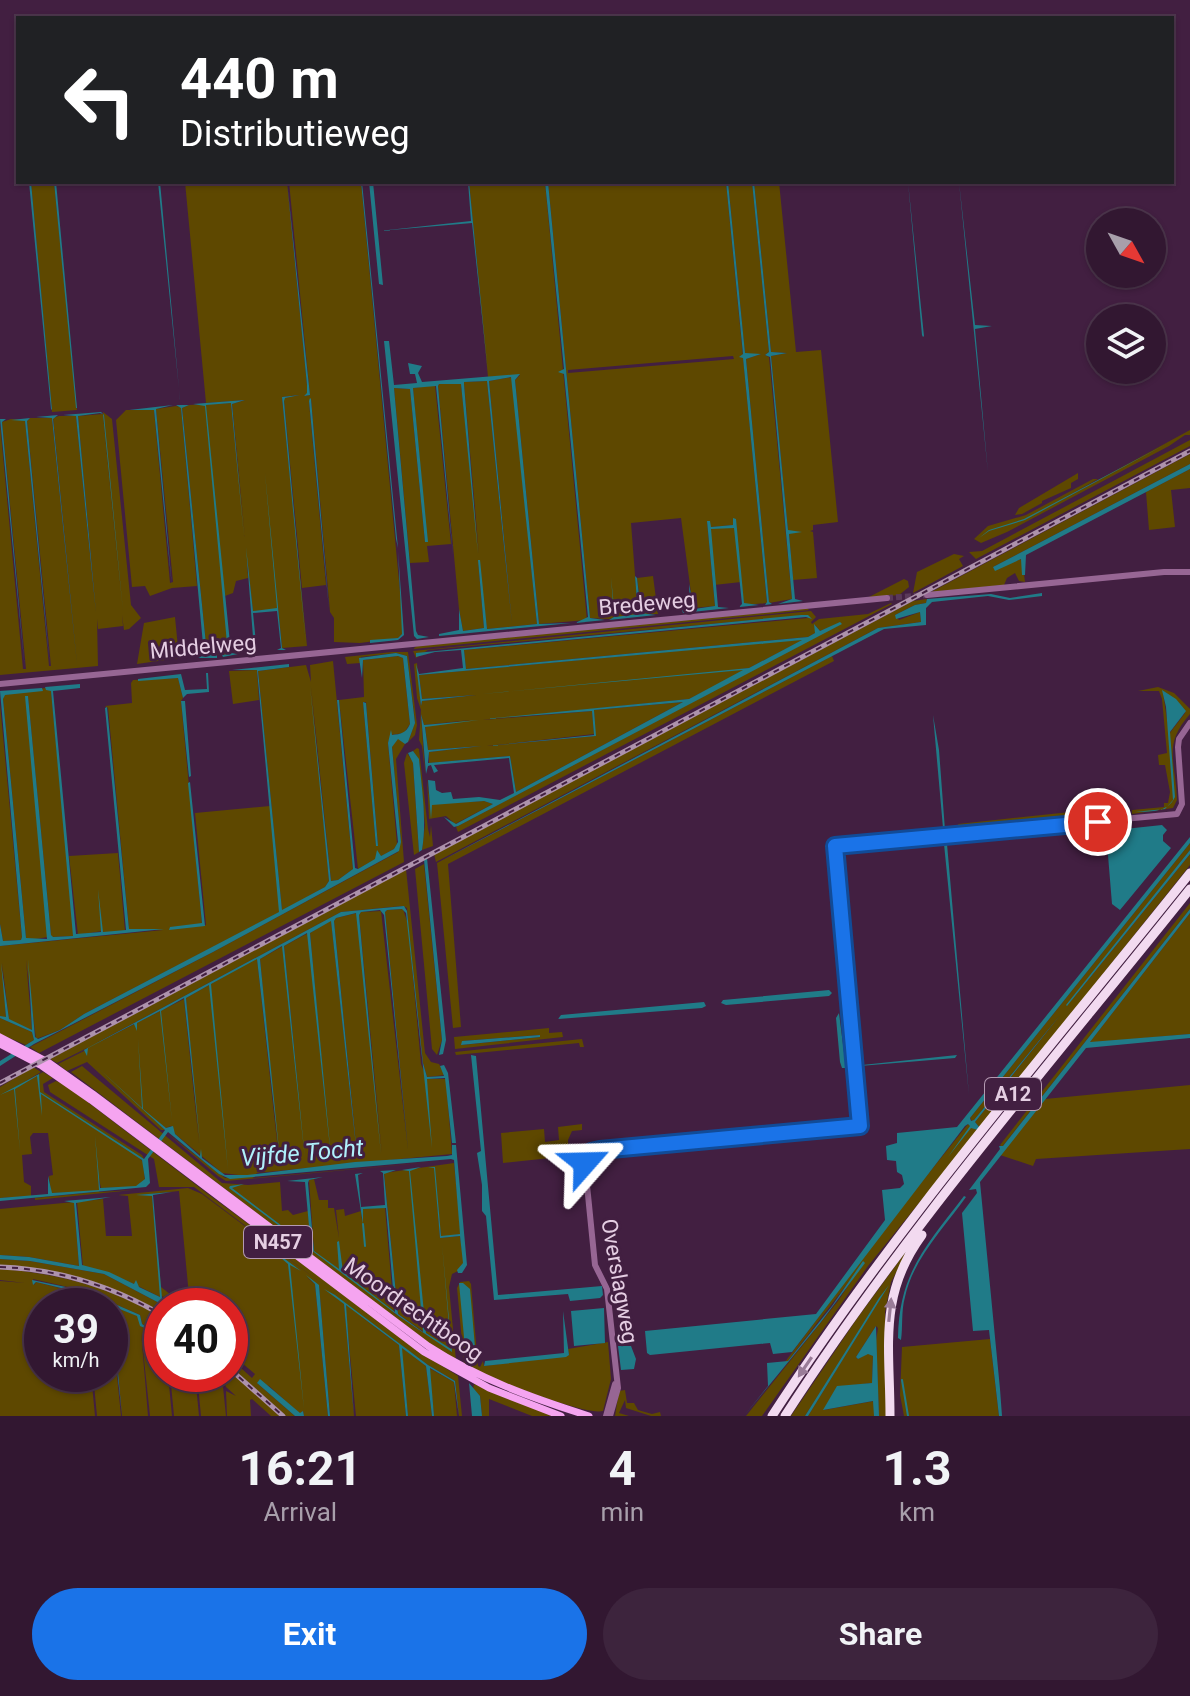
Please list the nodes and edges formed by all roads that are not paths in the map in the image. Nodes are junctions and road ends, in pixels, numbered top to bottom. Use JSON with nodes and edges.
{"nodes":[{"id":1,"x":1188,"y":572,"type":"edge"},
{"id":2,"x":927,"y":595,"type":"tunnel mouth"},
{"id":3,"x":887,"y":598,"type":"tunnel mouth"},
{"id":4,"x":410,"y":644,"type":"joint"},
{"id":5,"x":0,"y":684,"type":"edge"},
{"id":6,"x":1190,"y":723,"type":"edge"},
{"id":7,"x":1190,"y":873,"type":"edge"},
{"id":8,"x":1190,"y":889,"type":"edge"},
{"id":9,"x":0,"y":1037,"type":"edge"},
{"id":10,"x":0,"y":1044,"type":"edge"},
{"id":11,"x":12,"y":1046,"type":"junction"},
{"id":12,"x":65,"y":1077,"type":"junction"},
{"id":13,"x":981,"y":1150,"type":"junction"},
{"id":14,"x":561,"y":1416,"type":"edge"},
{"id":15,"x":589,"y":1416,"type":"edge"},
{"id":16,"x":608,"y":1416,"type":"edge"},
{"id":17,"x":772,"y":1416,"type":"edge"},
{"id":18,"x":785,"y":1416,"type":"edge"},
{"id":19,"x":890,"y":1416,"type":"edge"}],
"edges":[{"from":1,"to":2,"type":"street"},
{"from":3,"to":4,"type":"street","name":"Bredeweg"},
{"from":4,"to":5,"type":"street","name":"Middelweg"},
{"from":6,"to":16,"type":"street","name":"Overslagweg"},
{"from":7,"to":17,"type":"highway","number":"A12","one_way":true},
{"from":8,"to":13,"type":"highway","number":"A12"},
{"from":9,"to":11,"type":"main road","name":"Moordrechtboog","number":"N457"},
{"from":10,"to":11,"type":"main road","name":"Moordrechtboog","number":"N457"},
{"from":11,"to":12,"type":"main road","name":"Moordrechtboog","number":"N457"},
{"from":12,"to":14,"type":"main road","name":"Moordrechtboog","number":"N457"},
{"from":12,"to":15,"type":"main road","name":"Moordrechtboog","number":"N457"},
{"from":13,"to":18,"type":"highway","number":"A12"},
{"from":19,"to":13,"type":"highway","number":"A12","one_way":true}]}
